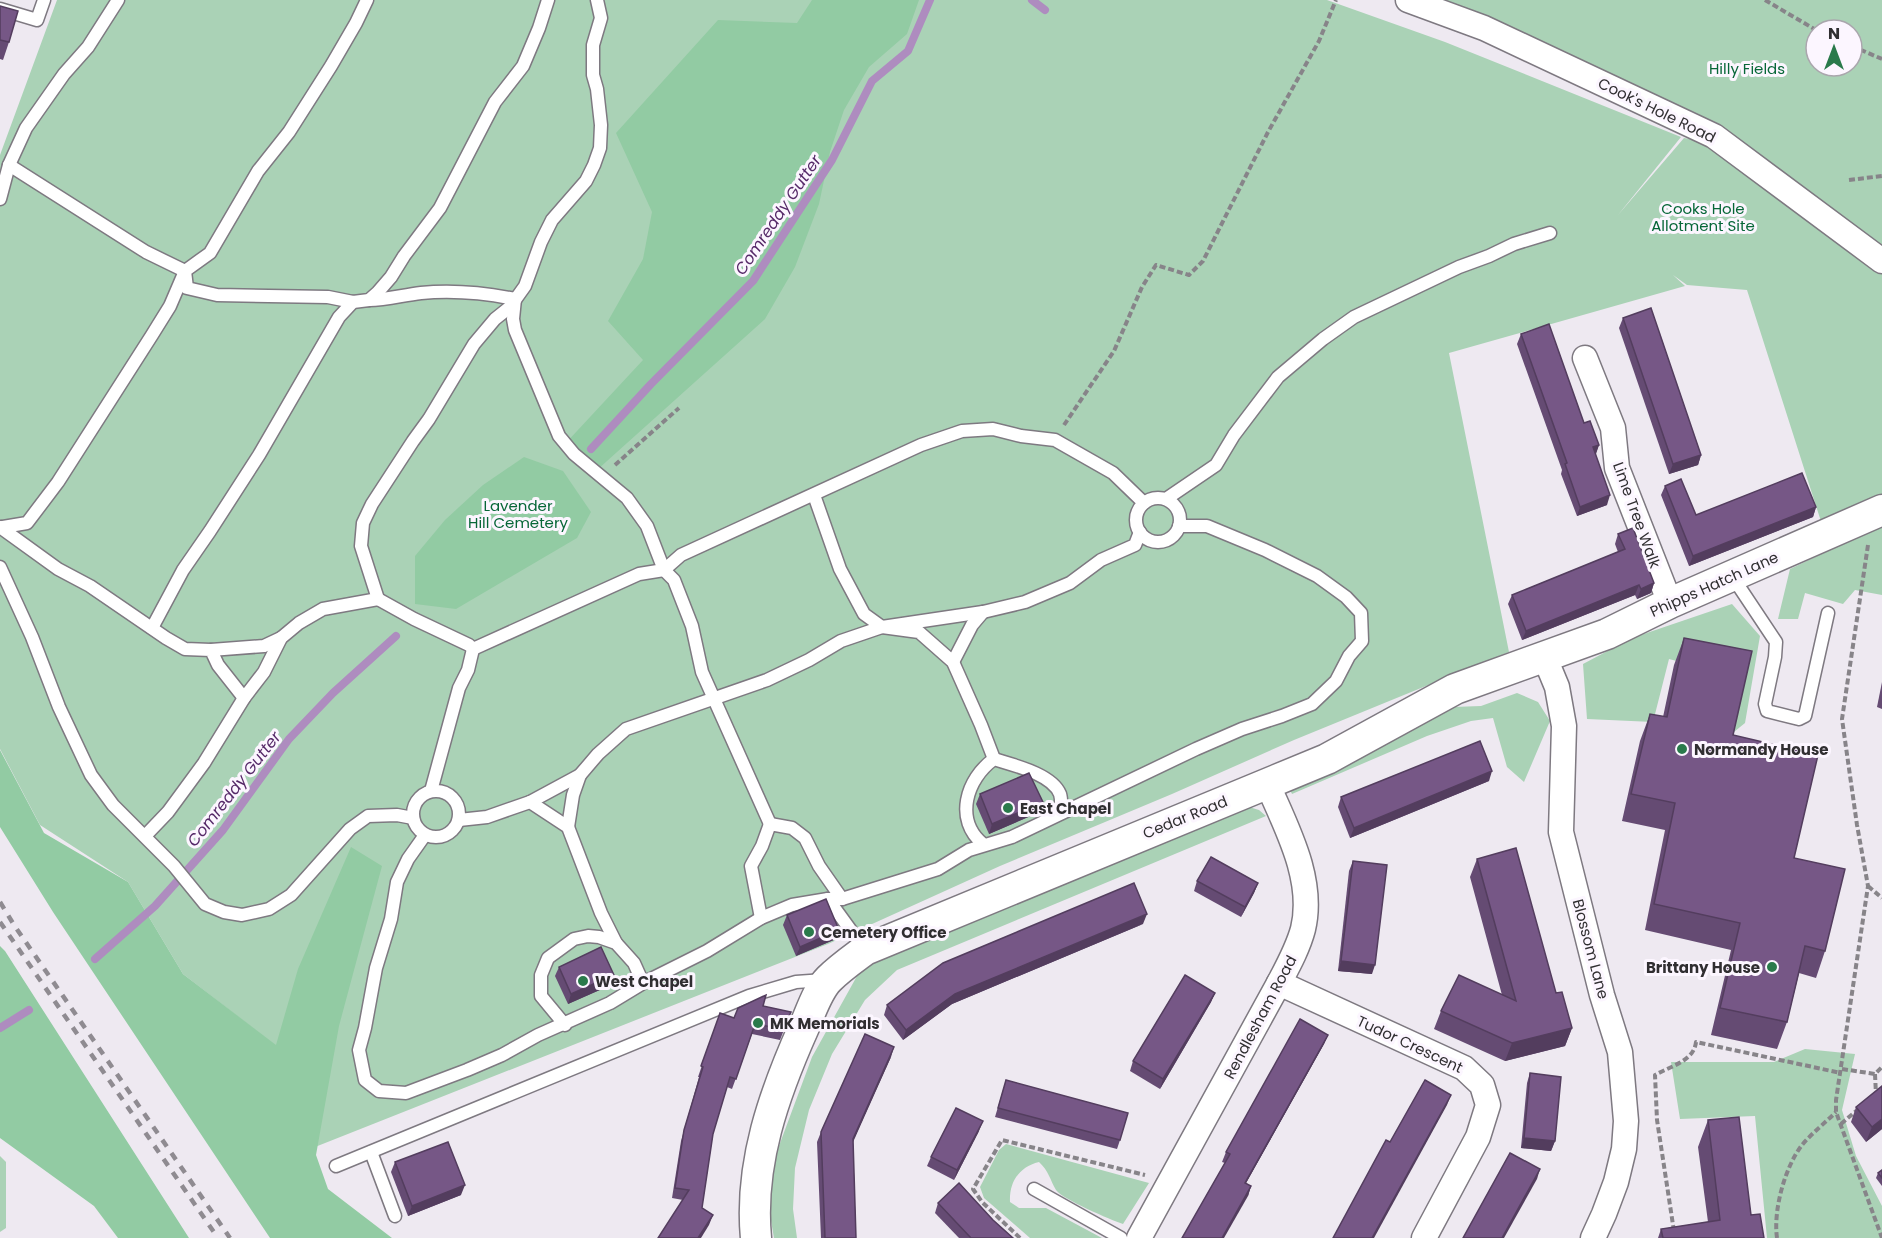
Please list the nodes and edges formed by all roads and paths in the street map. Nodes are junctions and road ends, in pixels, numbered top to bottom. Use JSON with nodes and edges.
{"nodes":[{"id":1,"x":44,"y":0,"type":"edge"},
{"id":2,"x":118,"y":0,"type":"edge"},
{"id":3,"x":367,"y":0,"type":"edge"},
{"id":4,"x":548,"y":0,"type":"edge"},
{"id":5,"x":597,"y":0,"type":"edge"},
{"id":6,"x":1336,"y":0,"type":"edge"},
{"id":7,"x":1408,"y":0,"type":"edge"},
{"id":8,"x":1765,"y":0,"type":"edge"},
{"id":9,"x":0,"y":9,"type":"edge"},
{"id":10,"x":1804,"y":23,"type":"edge"},
{"id":11,"x":1864,"y":51,"type":"edge"},
{"id":12,"x":1882,"y":59,"type":"edge"},
{"id":13,"x":9,"y":165,"type":"junction"},
{"id":14,"x":1882,"y":176,"type":"edge"},
{"id":15,"x":1849,"y":180,"type":"dead end"},
{"id":16,"x":0,"y":199,"type":"edge"},
{"id":17,"x":1550,"y":233,"type":"dead end"},
{"id":18,"x":1882,"y":261,"type":"edge"},
{"id":19,"x":185,"y":271,"type":"junction"},
{"id":20,"x":515,"y":299,"type":"junction"},
{"id":21,"x":369,"y":300,"type":"junction"},
{"id":22,"x":353,"y":302,"type":"junction"},
{"id":23,"x":1585,"y":358,"type":"dead end"},
{"id":24,"x":680,"y":408,"type":"dead end"},
{"id":25,"x":1055,"y":440,"type":"junction"},
{"id":26,"x":605,"y":477,"type":"junction"},
{"id":27,"x":814,"y":495,"type":"junction"},
{"id":28,"x":1166,"y":499,"type":"junction"},
{"id":29,"x":1144,"y":503,"type":"junction"},
{"id":30,"x":1874,"y":513,"type":"edge"},
{"id":31,"x":1179,"y":526,"type":"junction"},
{"id":32,"x":2,"y":527,"type":"edge"},
{"id":33,"x":1140,"y":532,"type":"junction"},
{"id":34,"x":0,"y":567,"type":"edge"},
{"id":35,"x":664,"y":570,"type":"junction"},
{"id":36,"x":1732,"y":576,"type":"junction"},
{"id":37,"x":378,"y":599,"type":"junction"},
{"id":38,"x":1670,"y":603,"type":"junction"},
{"id":39,"x":983,"y":612,"type":"junction"},
{"id":40,"x":1828,"y":614,"type":"dead end"},
{"id":41,"x":882,"y":627,"type":"junction"},
{"id":42,"x":152,"y":628,"type":"junction"},
{"id":43,"x":280,"y":638,"type":"junction"},
{"id":44,"x":473,"y":649,"type":"junction"},
{"id":45,"x":211,"y":650,"type":"junction"},
{"id":46,"x":1545,"y":658,"type":"junction"},
{"id":47,"x":953,"y":662,"type":"junction"},
{"id":48,"x":244,"y":698,"type":"junction"},
{"id":49,"x":713,"y":699,"type":"junction"},
{"id":50,"x":994,"y":759,"type":"junction"},
{"id":51,"x":580,"y":775,"type":"junction"},
{"id":52,"x":1267,"y":783,"type":"junction"},
{"id":53,"x":431,"y":791,"type":"junction"},
{"id":54,"x":530,"y":802,"type":"junction"},
{"id":55,"x":1061,"y":813,"type":"junction"},
{"id":56,"x":413,"y":818,"type":"junction"},
{"id":57,"x":459,"y":820,"type":"junction"},
{"id":58,"x":770,"y":824,"type":"junction"},
{"id":59,"x":568,"y":827,"type":"junction"},
{"id":60,"x":425,"y":835,"type":"junction"},
{"id":61,"x":145,"y":836,"type":"junction"},
{"id":62,"x":982,"y":844,"type":"junction"},
{"id":63,"x":1868,"y":886,"type":"junction"},
{"id":64,"x":1882,"y":898,"type":"edge"},
{"id":65,"x":828,"y":899,"type":"junction"},
{"id":66,"x":842,"y":899,"type":"junction"},
{"id":67,"x":761,"y":918,"type":"junction"},
{"id":68,"x":616,"y":944,"type":"junction"},
{"id":69,"x":865,"y":950,"type":"junction"},
{"id":70,"x":828,"y":980,"type":"junction"},
{"id":71,"x":643,"y":983,"type":"junction"},
{"id":72,"x":1279,"y":983,"type":"junction"},
{"id":73,"x":565,"y":1025,"type":"junction"},
{"id":74,"x":1882,"y":1067,"type":"edge"},
{"id":75,"x":1841,"y":1071,"type":"junction"},
{"id":76,"x":1875,"y":1074,"type":"junction"},
{"id":77,"x":1868,"y":1102,"type":"edge"},
{"id":78,"x":1858,"y":1110,"type":"edge"},
{"id":79,"x":1836,"y":1112,"type":"junction"},
{"id":80,"x":1840,"y":1124,"type":"junction"},
{"id":81,"x":371,"y":1152,"type":"junction"},
{"id":82,"x":336,"y":1166,"type":"dead end"},
{"id":83,"x":1034,"y":1190,"type":"dead end"},
{"id":84,"x":395,"y":1216,"type":"dead end"},
{"id":85,"x":756,"y":1238,"type":"edge"},
{"id":86,"x":1121,"y":1238,"type":"edge"},
{"id":87,"x":1139,"y":1238,"type":"edge"},
{"id":88,"x":1424,"y":1238,"type":"edge"},
{"id":89,"x":1593,"y":1238,"type":"edge"},
{"id":90,"x":1673,"y":1238,"type":"edge"},
{"id":91,"x":1777,"y":1238,"type":"edge"},
{"id":92,"x":1882,"y":1238,"type":"edge"}],
"edges":[{"from":1,"to":9,"type":"lane"},
{"from":2,"to":13,"type":"lane"},
{"from":3,"to":19,"type":"lane"},
{"from":4,"to":21,"type":"lane"},
{"from":5,"to":20,"type":"lane"},
{"from":6,"to":25,"type":"path"},
{"from":7,"to":18,"type":"street","name":"Cook's Hole Road"},
{"from":8,"to":10,"type":"path"},
{"from":11,"to":12,"type":"path"},
{"from":13,"to":16,"type":"lane"},
{"from":13,"to":19,"type":"lane"},
{"from":14,"to":15,"type":"path"},
{"from":17,"to":28,"type":"lane"},
{"from":19,"to":22,"type":"lane"},
{"from":19,"to":32,"type":"lane"},
{"from":20,"to":21,"type":"lane"},
{"from":20,"to":26,"type":"lane"},
{"from":20,"to":37,"type":"lane"},
{"from":21,"to":22,"type":"lane"},
{"from":22,"to":42,"type":"lane"},
{"from":23,"to":38,"type":"street","name":"Lime Tree Walk"},
{"from":24,"to":26,"type":"path"},
{"from":25,"to":27,"type":"lane"},
{"from":25,"to":29,"type":"lane"},
{"from":26,"to":35,"type":"lane"},
{"from":27,"to":35,"type":"lane"},
{"from":27,"to":41,"type":"lane"},
{"from":28,"to":29,"type":"lane"},
{"from":28,"to":31,"type":"lane"},
{"from":29,"to":33,"type":"lane"},
{"from":30,"to":36,"type":"street","name":"Phipps Hatch Lane"},
{"from":30,"to":63,"type":"path"},
{"from":31,"to":33,"type":"lane"},
{"from":31,"to":55,"type":"lane"},
{"from":32,"to":42,"type":"lane"},
{"from":33,"to":39,"type":"lane"},
{"from":34,"to":61,"type":"lane"},
{"from":35,"to":44,"type":"lane"},
{"from":35,"to":49,"type":"lane"},
{"from":36,"to":38,"type":"street","name":"Phipps Hatch Lane"},
{"from":36,"to":40,"type":"lane"},
{"from":37,"to":43,"type":"lane"},
{"from":37,"to":44,"type":"lane"},
{"from":38,"to":46,"type":"street","name":"Phipps Hatch Lane"},
{"from":39,"to":41,"type":"lane"},
{"from":39,"to":47,"type":"lane"},
{"from":41,"to":47,"type":"lane"},
{"from":41,"to":49,"type":"lane"},
{"from":42,"to":45,"type":"lane"},
{"from":43,"to":45,"type":"lane"},
{"from":43,"to":48,"type":"lane"},
{"from":44,"to":53,"type":"lane"},
{"from":45,"to":48,"type":"lane"},
{"from":46,"to":52,"type":"street","name":"Cedar Road"},
{"from":46,"to":89,"type":"street","name":"Blossom Lane"},
{"from":47,"to":50,"type":"lane"},
{"from":48,"to":61,"type":"lane"},
{"from":49,"to":51,"type":"lane"},
{"from":49,"to":58,"type":"lane"},
{"from":50,"to":55,"type":"lane"},
{"from":50,"to":62,"type":"lane"},
{"from":51,"to":54,"type":"lane"},
{"from":51,"to":59,"type":"lane"},
{"from":52,"to":69,"type":"street","name":"Cedar Road"},
{"from":52,"to":72,"type":"street","name":"Rendlesham Road"},
{"from":53,"to":56,"type":"lane"},
{"from":53,"to":57,"type":"lane"},
{"from":54,"to":57,"type":"lane"},
{"from":54,"to":59,"type":"lane"},
{"from":55,"to":62,"type":"lane"},
{"from":56,"to":60,"type":"lane"},
{"from":56,"to":61,"type":"lane"},
{"from":57,"to":60,"type":"lane"},
{"from":58,"to":66,"type":"lane"},
{"from":58,"to":67,"type":"lane"},
{"from":59,"to":68,"type":"lane"},
{"from":60,"to":73,"type":"lane"},
{"from":62,"to":66,"type":"lane"},
{"from":63,"to":64,"type":"path"},
{"from":63,"to":75,"type":"path"},
{"from":65,"to":66,"type":"lane"},
{"from":65,"to":67,"type":"lane"},
{"from":65,"to":69,"type":"lane"},
{"from":67,"to":71,"type":"lane"},
{"from":68,"to":71,"type":"lane"},
{"from":68,"to":73,"type":"lane"},
{"from":69,"to":70,"type":"street","name":"Cedar Road"},
{"from":70,"to":81,"type":"lane"},
{"from":70,"to":85,"type":"street"},
{"from":71,"to":73,"type":"lane"},
{"from":72,"to":87,"type":"street","name":"Rendlesham Road"},
{"from":72,"to":88,"type":"street","name":"Tudor Crescent"},
{"from":74,"to":76,"type":"path"},
{"from":75,"to":76,"type":"path"},
{"from":75,"to":79,"type":"path"},
{"from":75,"to":90,"type":"path"},
{"from":76,"to":77,"type":"path"},
{"from":78,"to":80,"type":"path"},
{"from":79,"to":80,"type":"path"},
{"from":79,"to":91,"type":"path"},
{"from":80,"to":92,"type":"path"},
{"from":81,"to":82,"type":"lane"},
{"from":81,"to":84,"type":"lane"},
{"from":83,"to":86,"type":"lane"}]}
